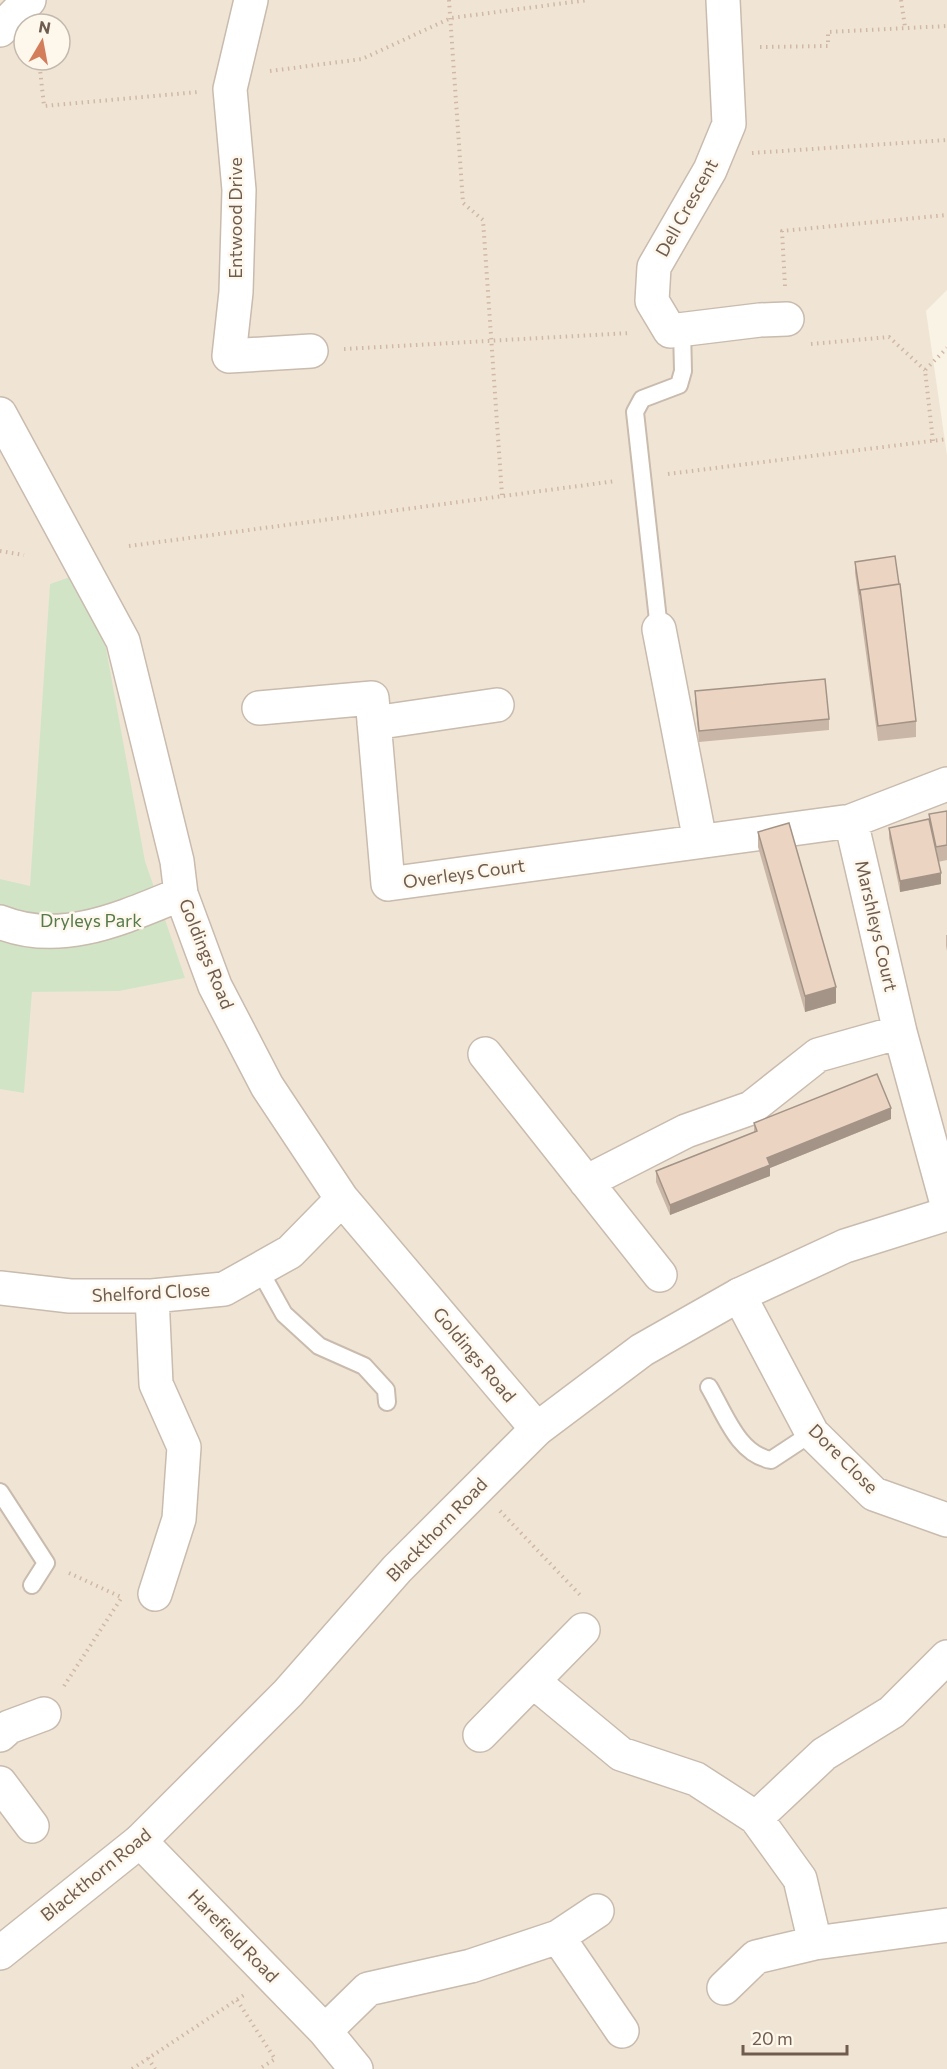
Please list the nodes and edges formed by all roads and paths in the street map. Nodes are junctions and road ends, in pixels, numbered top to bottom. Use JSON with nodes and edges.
{"nodes":[{"id":1,"x":29,"y":0,"type":"edge"},
{"id":2,"x":251,"y":0,"type":"edge"},
{"id":3,"x":449,"y":0,"type":"edge"},
{"id":4,"x":588,"y":0,"type":"edge"},
{"id":5,"x":723,"y":0,"type":"edge"},
{"id":6,"x":901,"y":0,"type":"edge"},
{"id":7,"x":546,"y":3,"type":"edge"},
{"id":8,"x":451,"y":18,"type":"junction"},
{"id":9,"x":947,"y":26,"type":"edge"},
{"id":10,"x":905,"y":27,"type":"junction"},
{"id":11,"x":0,"y":30,"type":"edge"},
{"id":12,"x":725,"y":47,"type":"junction"},
{"id":13,"x":40,"y":72,"type":"edge"},
{"id":14,"x":230,"y":89,"type":"junction"},
{"id":15,"x":947,"y":140,"type":"edge"},
{"id":16,"x":716,"y":155,"type":"junction"},
{"id":17,"x":947,"y":215,"type":"edge"},
{"id":18,"x":787,"y":319,"type":"junction"},
{"id":19,"x":676,"y":330,"type":"junction"},
{"id":20,"x":492,"y":340,"type":"junction"},
{"id":21,"x":947,"y":348,"type":"edge"},
{"id":22,"x":310,"y":351,"type":"joint"},
{"id":23,"x":944,"y":353,"type":"edge"},
{"id":24,"x":925,"y":370,"type":"junction"},
{"id":25,"x":0,"y":414,"type":"edge"},
{"id":26,"x":947,"y":439,"type":"edge"},
{"id":27,"x":933,"y":441,"type":"junction"},
{"id":28,"x":641,"y":477,"type":"junction"},
{"id":29,"x":502,"y":495,"type":"junction"},
{"id":30,"x":129,"y":546,"type":"dead end"},
{"id":31,"x":0,"y":551,"type":"edge"},
{"id":32,"x":24,"y":555,"type":"dead end"},
{"id":33,"x":659,"y":629,"type":"joint"},
{"id":34,"x":497,"y":705,"type":"dead end"},
{"id":35,"x":259,"y":708,"type":"dead end"},
{"id":36,"x":374,"y":723,"type":"junction"},
{"id":37,"x":947,"y":784,"type":"edge"},
{"id":38,"x":851,"y":821,"type":"junction"},
{"id":39,"x":700,"y":841,"type":"junction"},
{"id":40,"x":181,"y":894,"type":"junction"},
{"id":41,"x":0,"y":922,"type":"edge"},
{"id":42,"x":900,"y":1032,"type":"junction"},
{"id":43,"x":485,"y":1054,"type":"dead end"},
{"id":44,"x":586,"y":1182,"type":"junction"},
{"id":45,"x":342,"y":1199,"type":"junction"},
{"id":46,"x":947,"y":1204,"type":"edge"},
{"id":47,"x":947,"y":1214,"type":"edge"},
{"id":48,"x":259,"y":1269,"type":"junction"},
{"id":49,"x":660,"y":1275,"type":"dead end"},
{"id":50,"x":0,"y":1288,"type":"edge"},
{"id":51,"x":739,"y":1295,"type":"junction"},
{"id":52,"x":152,"y":1296,"type":"junction"},
{"id":53,"x":709,"y":1388,"type":"dead end"},
{"id":54,"x":387,"y":1402,"type":"dead end"},
{"id":55,"x":537,"y":1429,"type":"junction"},
{"id":56,"x":812,"y":1433,"type":"junction"},
{"id":57,"x":478,"y":1487,"type":"junction"},
{"id":58,"x":0,"y":1492,"type":"edge"},
{"id":59,"x":947,"y":1520,"type":"edge"},
{"id":60,"x":46,"y":1563,"type":"junction"},
{"id":61,"x":32,"y":1586,"type":"dead end"},
{"id":62,"x":154,"y":1594,"type":"joint"},
{"id":63,"x":122,"y":1597,"type":"junction"},
{"id":64,"x":583,"y":1630,"type":"joint"},
{"id":65,"x":947,"y":1657,"type":"edge"},
{"id":66,"x":534,"y":1682,"type":"junction"},
{"id":67,"x":44,"y":1714,"type":"joint"},
{"id":68,"x":0,"y":1735,"type":"edge"},
{"id":69,"x":480,"y":1735,"type":"dead end"},
{"id":70,"x":0,"y":1784,"type":"edge"},
{"id":71,"x":756,"y":1818,"type":"junction"},
{"id":72,"x":32,"y":1826,"type":"dead end"},
{"id":73,"x":140,"y":1841,"type":"junction"},
{"id":74,"x":597,"y":1911,"type":"dead end"},
{"id":75,"x":947,"y":1925,"type":"edge"},
{"id":76,"x":558,"y":1936,"type":"junction"},
{"id":77,"x":815,"y":1943,"type":"junction"},
{"id":78,"x":0,"y":1953,"type":"edge"},
{"id":79,"x":272,"y":1976,"type":"junction"},
{"id":80,"x":724,"y":1988,"type":"dead end"},
{"id":81,"x":237,"y":2000,"type":"junction"},
{"id":82,"x":325,"y":2031,"type":"junction"},
{"id":83,"x":622,"y":2031,"type":"dead end"},
{"id":84,"x":148,"y":2058,"type":"junction"},
{"id":85,"x":132,"y":2069,"type":"edge"},
{"id":86,"x":155,"y":2069,"type":"edge"},
{"id":87,"x":259,"y":2069,"type":"edge"},
{"id":88,"x":356,"y":2069,"type":"edge"}],
"edges":[{"from":1,"to":11,"type":"street"},
{"from":2,"to":14,"type":"street","name":"Entwood Drive"},
{"from":3,"to":8,"type":"path"},
{"from":4,"to":7,"type":"path"},
{"from":5,"to":12,"type":"street","name":"Dell Crescent"},
{"from":6,"to":10,"type":"path"},
{"from":7,"to":8,"type":"path"},
{"from":8,"to":14,"type":"path"},
{"from":8,"to":20,"type":"path"},
{"from":9,"to":10,"type":"path"},
{"from":10,"to":12,"type":"path"},
{"from":12,"to":16,"type":"street","name":"Dell Crescent"},
{"from":13,"to":14,"type":"path"},
{"from":14,"to":22,"type":"street","name":"Entwood Drive"},
{"from":15,"to":16,"type":"path"},
{"from":16,"to":19,"type":"street","name":"Dell Crescent"},
{"from":17,"to":18,"type":"path"},
{"from":18,"to":19,"type":"street"},
{"from":18,"to":24,"type":"path"},
{"from":19,"to":20,"type":"path"},
{"from":19,"to":28,"type":"lane"},
{"from":20,"to":22,"type":"path"},
{"from":20,"to":29,"type":"path"},
{"from":21,"to":23,"type":"path"},
{"from":23,"to":24,"type":"path"},
{"from":24,"to":27,"type":"path"},
{"from":25,"to":40,"type":"street","name":"Goldings Road"},
{"from":26,"to":27,"type":"path"},
{"from":27,"to":28,"type":"path"},
{"from":28,"to":29,"type":"path"},
{"from":28,"to":33,"type":"lane"},
{"from":29,"to":30,"type":"path"},
{"from":31,"to":32,"type":"path"},
{"from":33,"to":39,"type":"street"},
{"from":34,"to":36,"type":"street"},
{"from":35,"to":36,"type":"street","name":"Overleys Court"},
{"from":36,"to":39,"type":"street","name":"Overleys Court"},
{"from":37,"to":38,"type":"street","name":"Overleys Court"},
{"from":38,"to":39,"type":"street","name":"Overleys Court"},
{"from":38,"to":42,"type":"street","name":"Marshleys Court"},
{"from":40,"to":41,"type":"street"},
{"from":40,"to":45,"type":"street","name":"Goldings Road"},
{"from":42,"to":44,"type":"street"},
{"from":42,"to":46,"type":"street","name":"Marshleys Court"},
{"from":43,"to":44,"type":"street"},
{"from":44,"to":49,"type":"street"},
{"from":45,"to":48,"type":"street","name":"Shelford Close"},
{"from":45,"to":55,"type":"street","name":"Goldings Road"},
{"from":47,"to":51,"type":"street","name":"Blackthorn Road"},
{"from":48,"to":52,"type":"street","name":"Shelford Close"},
{"from":48,"to":54,"type":"lane"},
{"from":50,"to":52,"type":"street","name":"Shelford Close"},
{"from":51,"to":55,"type":"street","name":"Blackthorn Road"},
{"from":51,"to":56,"type":"street","name":"Dore Close"},
{"from":52,"to":62,"type":"street"},
{"from":53,"to":56,"type":"lane"},
{"from":55,"to":57,"type":"street","name":"Blackthorn Road"},
{"from":56,"to":59,"type":"street","name":"Dore Close"},
{"from":57,"to":64,"type":"path"},
{"from":57,"to":73,"type":"street","name":"Blackthorn Road"},
{"from":58,"to":60,"type":"lane"},
{"from":60,"to":61,"type":"lane"},
{"from":60,"to":63,"type":"path"},
{"from":62,"to":63,"type":"path"},
{"from":63,"to":67,"type":"path"},
{"from":64,"to":66,"type":"street"},
{"from":65,"to":71,"type":"street"},
{"from":66,"to":69,"type":"street"},
{"from":66,"to":71,"type":"street"},
{"from":67,"to":68,"type":"street"},
{"from":70,"to":72,"type":"street"},
{"from":71,"to":77,"type":"street"},
{"from":73,"to":78,"type":"street","name":"Blackthorn Road"},
{"from":73,"to":79,"type":"street","name":"Harefield Road"},
{"from":74,"to":76,"type":"street"},
{"from":75,"to":77,"type":"street"},
{"from":76,"to":82,"type":"street"},
{"from":76,"to":83,"type":"street"},
{"from":77,"to":80,"type":"street"},
{"from":79,"to":81,"type":"path"},
{"from":79,"to":82,"type":"street","name":"Harefield Road"},
{"from":81,"to":84,"type":"path"},
{"from":81,"to":87,"type":"path"},
{"from":82,"to":88,"type":"street","name":"Harefield Road"},
{"from":84,"to":85,"type":"path"},
{"from":84,"to":86,"type":"path"}]}
